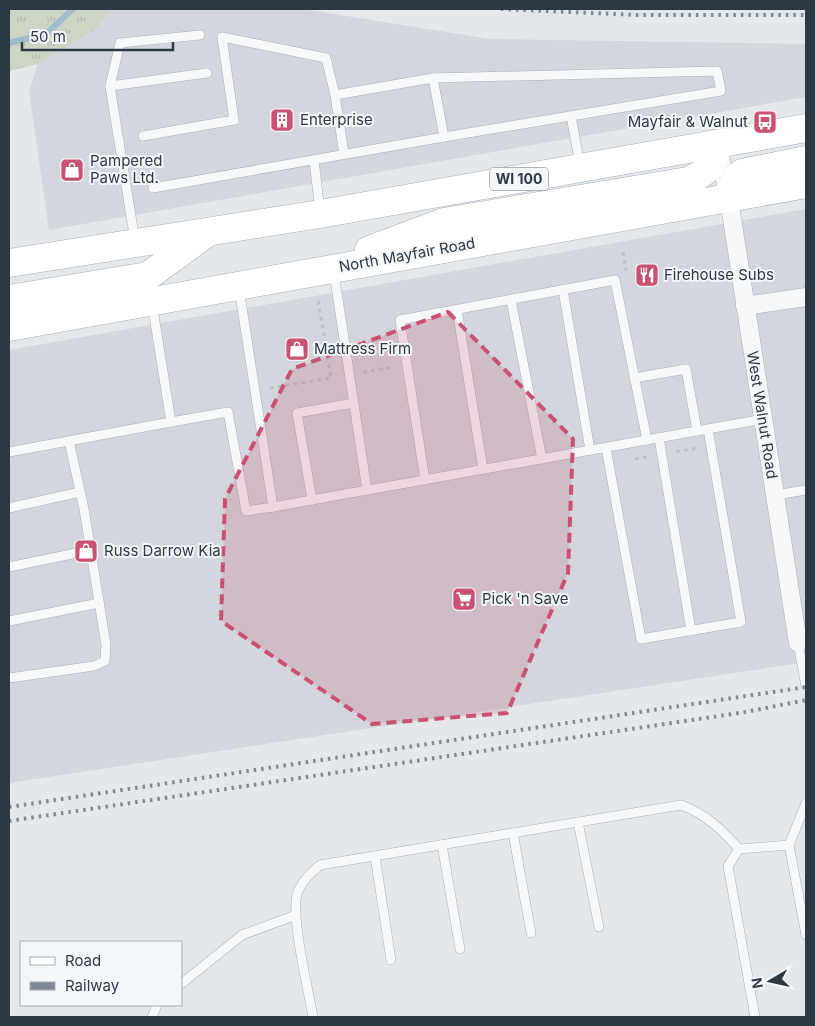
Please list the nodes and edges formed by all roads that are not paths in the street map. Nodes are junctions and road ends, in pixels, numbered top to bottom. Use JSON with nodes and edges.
{"nodes":[{"id":1,"x":200,"y":35,"type":"dead end"},
{"id":2,"x":207,"y":73,"type":"dead end"},
{"id":3,"x":433,"y":78,"type":"junction"},
{"id":4,"x":110,"y":86,"type":"junction"},
{"id":5,"x":335,"y":95,"type":"junction"},
{"id":6,"x":571,"y":116,"type":"junction"},
{"id":7,"x":806,"y":128,"type":"edge"},
{"id":8,"x":143,"y":136,"type":"dead end"},
{"id":9,"x":444,"y":137,"type":"junction"},
{"id":10,"x":718,"y":144,"type":"junction"},
{"id":11,"x":344,"y":154,"type":"junction"},
{"id":12,"x":314,"y":160,"type":"junction"},
{"id":13,"x":806,"y":160,"type":"edge"},
{"id":14,"x":580,"y":168,"type":"junction"},
{"id":15,"x":806,"y":184,"type":"edge"},
{"id":16,"x":153,"y":188,"type":"dead end"},
{"id":17,"x":729,"y":199,"type":"junction"},
{"id":18,"x":320,"y":214,"type":"junction"},
{"id":19,"x":209,"y":232,"type":"junction"},
{"id":20,"x":136,"y":243,"type":"junction"},
{"id":21,"x":9,"y":263,"type":"edge"},
{"id":22,"x":327,"y":267,"type":"junction"},
{"id":23,"x":239,"y":285,"type":"junction"},
{"id":24,"x":562,"y":290,"type":"junction"},
{"id":25,"x":806,"y":297,"type":"edge"},
{"id":26,"x":9,"y":299,"type":"edge"},
{"id":27,"x":511,"y":300,"type":"junction"},
{"id":28,"x":152,"y":302,"type":"junction"},
{"id":29,"x":745,"y":306,"type":"junction"},
{"id":30,"x":457,"y":310,"type":"junction"},
{"id":31,"x":9,"y":328,"type":"edge"},
{"id":32,"x":634,"y":378,"type":"junction"},
{"id":33,"x":354,"y":403,"type":"junction"},
{"id":34,"x":764,"y":419,"type":"junction"},
{"id":35,"x":171,"y":422,"type":"junction"},
{"id":36,"x":708,"y":430,"type":"junction"},
{"id":37,"x":697,"y":431,"type":"junction"},
{"id":38,"x":659,"y":438,"type":"junction"},
{"id":39,"x":647,"y":440,"type":"junction"},
{"id":40,"x":69,"y":441,"type":"junction"},
{"id":41,"x":606,"y":448,"type":"junction"},
{"id":42,"x":590,"y":450,"type":"junction"},
{"id":43,"x":9,"y":452,"type":"edge"},
{"id":44,"x":542,"y":459,"type":"junction"},
{"id":45,"x":483,"y":469,"type":"junction"},
{"id":46,"x":425,"y":480,"type":"junction"},
{"id":47,"x":366,"y":490,"type":"junction"},
{"id":48,"x":806,"y":490,"type":"edge"},
{"id":49,"x":80,"y":492,"type":"junction"},
{"id":50,"x":775,"y":495,"type":"junction"},
{"id":51,"x":312,"y":500,"type":"junction"},
{"id":52,"x":273,"y":507,"type":"junction"},
{"id":53,"x":9,"y":508,"type":"edge"},
{"id":54,"x":91,"y":550,"type":"junction"},
{"id":55,"x":9,"y":567,"type":"edge"},
{"id":56,"x":99,"y":604,"type":"junction"},
{"id":57,"x":9,"y":621,"type":"edge"},
{"id":58,"x":690,"y":630,"type":"junction"},
{"id":59,"x":798,"y":642,"type":"joint"},
{"id":60,"x":9,"y":678,"type":"edge"},
{"id":61,"x":806,"y":686,"type":"edge"},
{"id":62,"x":806,"y":803,"type":"edge"},
{"id":63,"x":578,"y":822,"type":"junction"},
{"id":64,"x":513,"y":833,"type":"junction"},
{"id":65,"x":442,"y":845,"type":"junction"},
{"id":66,"x":789,"y":845,"type":"junction"},
{"id":67,"x":740,"y":849,"type":"junction"},
{"id":68,"x":375,"y":856,"type":"junction"},
{"id":69,"x":296,"y":915,"type":"junction"},
{"id":70,"x":599,"y":927,"type":"dead end"},
{"id":71,"x":531,"y":933,"type":"dead end"},
{"id":72,"x":806,"y":935,"type":"edge"},
{"id":73,"x":460,"y":949,"type":"dead end"},
{"id":74,"x":391,"y":960,"type":"dead end"},
{"id":75,"x":182,"y":983,"type":"edge"},
{"id":76,"x":313,"y":1017,"type":"edge"},
{"id":77,"x":755,"y":1017,"type":"edge"}],
"edges":[{"from":1,"to":4,"type":"lane"},
{"from":2,"to":4,"type":"lane"},
{"from":3,"to":5,"type":"lane"},
{"from":3,"to":6,"type":"lane"},
{"from":3,"to":9,"type":"lane"},
{"from":4,"to":20,"type":"lane"},
{"from":5,"to":8,"type":"lane"},
{"from":5,"to":11,"type":"lane"},
{"from":6,"to":9,"type":"lane"},
{"from":6,"to":14,"type":"lane"},
{"from":7,"to":10,"type":"main road","number":"WI 100"},
{"from":9,"to":11,"type":"lane"},
{"from":10,"to":14,"type":"main road","number":"WI 100"},
{"from":10,"to":17,"type":"street","name":"West Walnut Road"},
{"from":10,"to":22,"type":"main road"},
{"from":11,"to":12,"type":"lane"},
{"from":12,"to":16,"type":"lane"},
{"from":12,"to":18,"type":"lane"},
{"from":13,"to":17,"type":"main road"},
{"from":14,"to":18,"type":"main road","number":"WI 100"},
{"from":15,"to":17,"type":"main road","name":"North Mayfair Road"},
{"from":17,"to":22,"type":"main road","name":"North Mayfair Road"},
{"from":17,"to":29,"type":"street","name":"West Walnut Road"},
{"from":18,"to":19,"type":"main road","number":"WI 100"},
{"from":19,"to":20,"type":"main road","number":"WI 100"},
{"from":19,"to":26,"type":"main road"},
{"from":20,"to":21,"type":"main road","number":"WI 100"},
{"from":22,"to":23,"type":"main road","name":"North Mayfair Road"},
{"from":22,"to":33,"type":"lane"},
{"from":23,"to":28,"type":"main road","name":"North Mayfair Road"},
{"from":23,"to":52,"type":"lane"},
{"from":24,"to":27,"type":"lane"},
{"from":24,"to":32,"type":"lane"},
{"from":24,"to":42,"type":"lane"},
{"from":25,"to":29,"type":"street"},
{"from":27,"to":30,"type":"lane"},
{"from":27,"to":44,"type":"lane"},
{"from":28,"to":31,"type":"main road","name":"North Mayfair Road"},
{"from":28,"to":35,"type":"lane"},
{"from":29,"to":34,"type":"street","name":"West Walnut Road"},
{"from":30,"to":45,"type":"lane"},
{"from":30,"to":46,"type":"lane"},
{"from":32,"to":37,"type":"lane"},
{"from":32,"to":39,"type":"lane"},
{"from":33,"to":47,"type":"lane"},
{"from":33,"to":51,"type":"lane"},
{"from":34,"to":36,"type":"lane"},
{"from":34,"to":50,"type":"street","name":"West Walnut Road"},
{"from":35,"to":40,"type":"lane"},
{"from":35,"to":52,"type":"lane"},
{"from":36,"to":37,"type":"lane"},
{"from":36,"to":58,"type":"lane"},
{"from":37,"to":38,"type":"lane"},
{"from":38,"to":39,"type":"lane"},
{"from":38,"to":58,"type":"lane"},
{"from":39,"to":41,"type":"lane"},
{"from":40,"to":43,"type":"lane"},
{"from":40,"to":49,"type":"lane"},
{"from":41,"to":42,"type":"lane"},
{"from":41,"to":58,"type":"lane"},
{"from":42,"to":44,"type":"lane"},
{"from":44,"to":45,"type":"lane"},
{"from":45,"to":46,"type":"lane"},
{"from":46,"to":47,"type":"lane"},
{"from":47,"to":51,"type":"lane"},
{"from":48,"to":50,"type":"lane"},
{"from":49,"to":53,"type":"lane"},
{"from":49,"to":54,"type":"lane"},
{"from":50,"to":59,"type":"street","name":"West Walnut Road"},
{"from":51,"to":52,"type":"lane"},
{"from":54,"to":55,"type":"lane"},
{"from":54,"to":56,"type":"lane"},
{"from":56,"to":57,"type":"lane"},
{"from":56,"to":60,"type":"lane"},
{"from":59,"to":61,"type":"lane","name":"West Walnut Road"},
{"from":62,"to":66,"type":"lane"},
{"from":63,"to":64,"type":"lane"},
{"from":63,"to":67,"type":"lane"},
{"from":63,"to":70,"type":"lane"},
{"from":64,"to":65,"type":"lane"},
{"from":64,"to":71,"type":"lane"},
{"from":65,"to":68,"type":"lane"},
{"from":65,"to":73,"type":"lane"},
{"from":66,"to":67,"type":"lane"},
{"from":66,"to":72,"type":"lane"},
{"from":67,"to":77,"type":"lane"},
{"from":68,"to":69,"type":"lane"},
{"from":68,"to":74,"type":"lane"},
{"from":69,"to":75,"type":"lane"},
{"from":69,"to":76,"type":"lane"}]}
